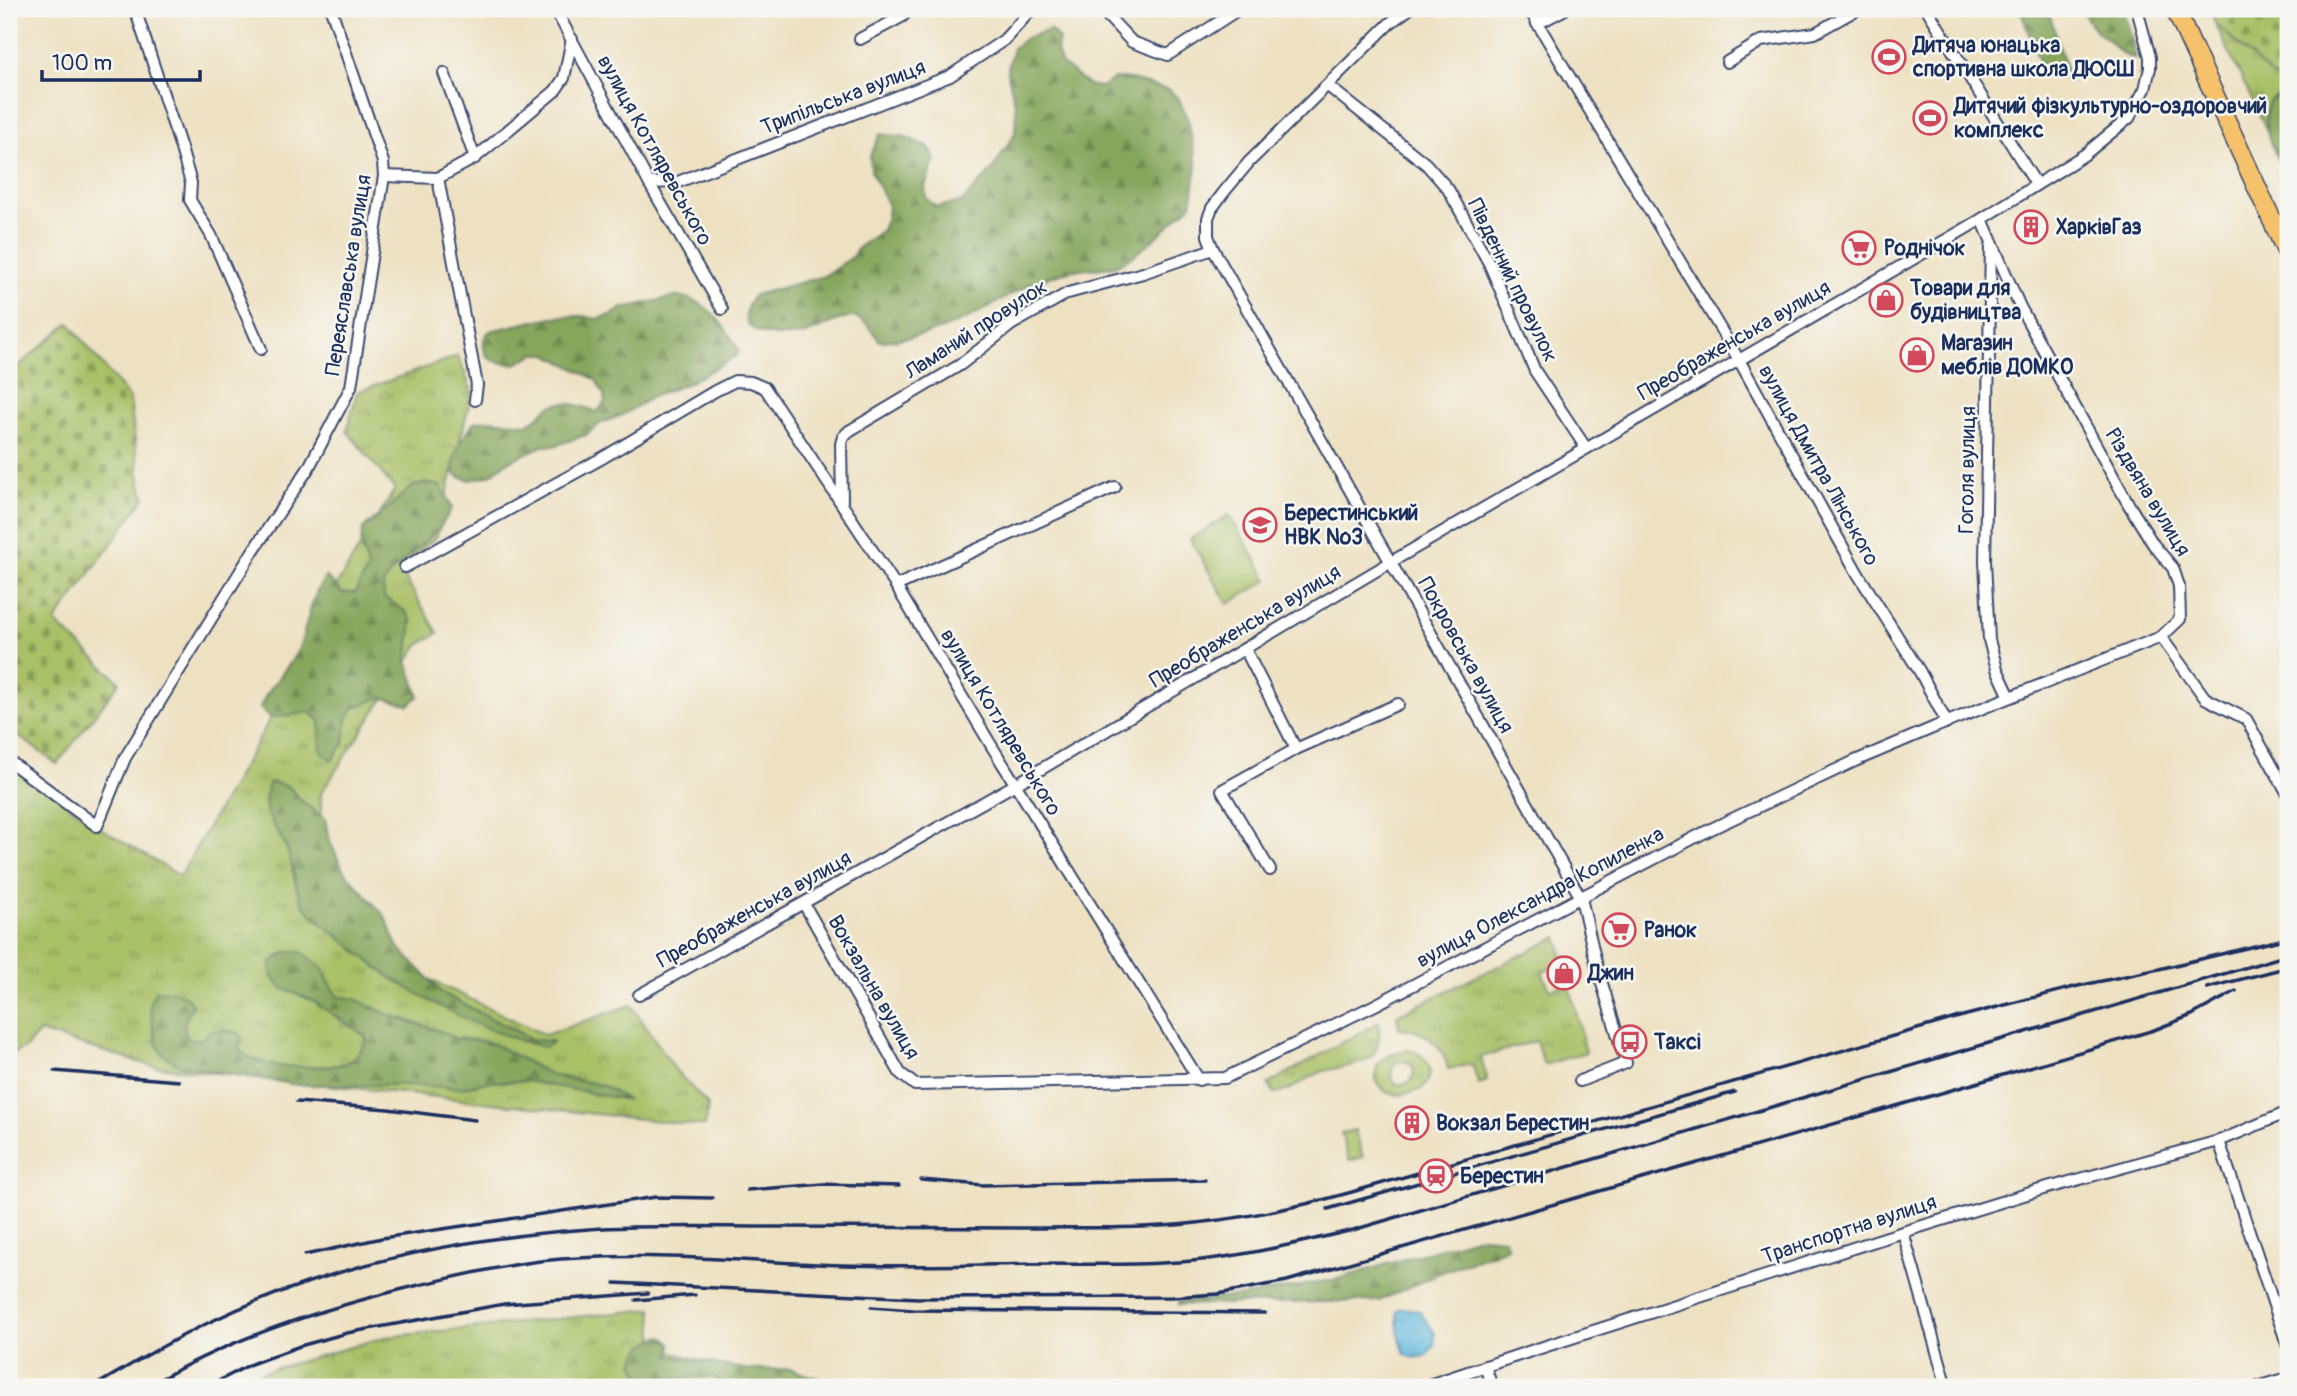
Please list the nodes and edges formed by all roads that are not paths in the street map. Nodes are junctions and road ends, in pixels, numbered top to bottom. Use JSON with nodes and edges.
{"nodes":[{"id":1,"x":135,"y":9,"type":"edge"},
{"id":2,"x":331,"y":9,"type":"edge"},
{"id":3,"x":555,"y":9,"type":"edge"},
{"id":4,"x":902,"y":9,"type":"edge"},
{"id":5,"x":1031,"y":9,"type":"edge"},
{"id":6,"x":1101,"y":9,"type":"edge"},
{"id":7,"x":1239,"y":9,"type":"edge"},
{"id":8,"x":1409,"y":9,"type":"edge"},
{"id":9,"x":1529,"y":9,"type":"edge"},
{"id":10,"x":1565,"y":9,"type":"edge"},
{"id":11,"x":1858,"y":9,"type":"edge"},
{"id":12,"x":1927,"y":9,"type":"edge"},
{"id":13,"x":2137,"y":9,"type":"edge"},
{"id":14,"x":2175,"y":9,"type":"edge"},
{"id":15,"x":1537,"y":24,"type":"junction"},
{"id":16,"x":572,"y":39,"type":"junction"},
{"id":17,"x":860,"y":39,"type":"dead end"},
{"id":18,"x":1727,"y":62,"type":"dead end"},
{"id":19,"x":444,"y":73,"type":"dead end"},
{"id":20,"x":1328,"y":86,"type":"junction"},
{"id":21,"x":475,"y":158,"type":"junction"},
{"id":22,"x":384,"y":176,"type":"junction"},
{"id":23,"x":438,"y":178,"type":"junction"},
{"id":24,"x":649,"y":183,"type":"junction"},
{"id":25,"x":2036,"y":184,"type":"junction"},
{"id":26,"x":1982,"y":219,"type":"junction"},
{"id":27,"x":1992,"y":240,"type":"junction"},
{"id":28,"x":1213,"y":249,"type":"junction"},
{"id":29,"x":2288,"y":255,"type":"edge"},
{"id":30,"x":722,"y":309,"type":"dead end"},
{"id":31,"x":261,"y":349,"type":"dead end"},
{"id":32,"x":1739,"y":360,"type":"junction"},
{"id":33,"x":475,"y":400,"type":"dead end"},
{"id":34,"x":1586,"y":448,"type":"junction"},
{"id":35,"x":1115,"y":487,"type":"dead end"},
{"id":36,"x":842,"y":502,"type":"junction"},
{"id":37,"x":1391,"y":562,"type":"junction"},
{"id":38,"x":405,"y":567,"type":"dead end"},
{"id":39,"x":896,"y":586,"type":"junction"},
{"id":40,"x":2161,"y":637,"type":"junction"},
{"id":41,"x":1245,"y":649,"type":"junction"},
{"id":42,"x":2010,"y":697,"type":"junction"},
{"id":43,"x":1398,"y":704,"type":"dead end"},
{"id":44,"x":1947,"y":723,"type":"junction"},
{"id":45,"x":1296,"y":749,"type":"junction"},
{"id":46,"x":9,"y":761,"type":"edge"},
{"id":47,"x":1016,"y":784,"type":"junction"},
{"id":48,"x":2288,"y":794,"type":"edge"},
{"id":49,"x":1270,"y":870,"type":"dead end"},
{"id":50,"x":1581,"y":898,"type":"junction"},
{"id":51,"x":804,"y":904,"type":"junction"},
{"id":52,"x":639,"y":995,"type":"dead end"},
{"id":53,"x":1199,"y":1080,"type":"junction"},
{"id":54,"x":1580,"y":1081,"type":"dead end"},
{"id":55,"x":915,"y":1085,"type":"joint"},
{"id":56,"x":2288,"y":1112,"type":"edge"},
{"id":57,"x":2219,"y":1141,"type":"junction"},
{"id":58,"x":1902,"y":1232,"type":"junction"},
{"id":59,"x":2288,"y":1348,"type":"edge"},
{"id":60,"x":1485,"y":1366,"type":"junction"},
{"id":61,"x":2288,"y":1378,"type":"edge"},
{"id":62,"x":1423,"y":1387,"type":"edge"},
{"id":63,"x":1492,"y":1387,"type":"edge"},
{"id":64,"x":1947,"y":1387,"type":"edge"},
{"id":65,"x":2258,"y":1387,"type":"edge"}],
"edges":[{"from":1,"to":31,"type":"street"},
{"from":2,"to":22,"type":"street","name":"Переяславська вулиця"},
{"from":3,"to":16,"type":"street","name":"вулиця Котляревського"},
{"from":4,"to":17,"type":"street"},
{"from":5,"to":24,"type":"street","name":"Трипільська вулиця"},
{"from":6,"to":7,"type":"street"},
{"from":8,"to":20,"type":"street"},
{"from":9,"to":15,"type":"street","name":"вулиця Дмитра Лінського"},
{"from":10,"to":15,"type":"street"},
{"from":11,"to":18,"type":"street"},
{"from":12,"to":25,"type":"street"},
{"from":13,"to":25,"type":"street","name":"Преображенська вулиця"},
{"from":14,"to":29,"type":"highway"},
{"from":15,"to":32,"type":"street","name":"вулиця Дмитра Лінського"},
{"from":16,"to":21,"type":"street"},
{"from":16,"to":24,"type":"street","name":"вулиця Котляревського"},
{"from":19,"to":21,"type":"street"},
{"from":20,"to":28,"type":"street"},
{"from":20,"to":34,"type":"street","name":"Південний провулок"},
{"from":21,"to":23,"type":"street"},
{"from":22,"to":23,"type":"street"},
{"from":22,"to":46,"type":"street","name":"Переяславська вулиця"},
{"from":23,"to":33,"type":"street"},
{"from":24,"to":30,"type":"street","name":"вулиця Котляревського"},
{"from":25,"to":26,"type":"street","name":"Преображенська вулиця"},
{"from":26,"to":27,"type":"street","name":"Різдвяна вулиця"},
{"from":26,"to":32,"type":"street","name":"Преображенська вулиця"},
{"from":27,"to":40,"type":"street","name":"Різдвяна вулиця"},
{"from":27,"to":42,"type":"street","name":"Гоголя вулиця"},
{"from":28,"to":36,"type":"street","name":"Ламаний провулок"},
{"from":28,"to":37,"type":"street","name":"Покровська вулиця"},
{"from":32,"to":34,"type":"street","name":"Преображенська вулиця"},
{"from":32,"to":44,"type":"street","name":"вулиця Дмитра Лінського"},
{"from":34,"to":37,"type":"street","name":"Преображенська вулиця"},
{"from":35,"to":39,"type":"street"},
{"from":36,"to":38,"type":"street","name":"вулиця Котляревського"},
{"from":36,"to":39,"type":"street","name":"вулиця Котляревського"},
{"from":37,"to":41,"type":"street","name":"Преображенська вулиця"},
{"from":37,"to":50,"type":"street","name":"Покровська вулиця"},
{"from":39,"to":47,"type":"street","name":"вулиця Котляревського"},
{"from":40,"to":42,"type":"street","name":"вулиця Олександра Копиленка"},
{"from":40,"to":48,"type":"street"},
{"from":41,"to":45,"type":"street"},
{"from":41,"to":47,"type":"street","name":"Преображенська вулиця"},
{"from":42,"to":44,"type":"street","name":"вулиця Олександра Копиленка"},
{"from":43,"to":45,"type":"street"},
{"from":44,"to":50,"type":"street","name":"вулиця Олександра Копиленка"},
{"from":45,"to":49,"type":"street"},
{"from":47,"to":51,"type":"street","name":"Преображенська вулиця"},
{"from":47,"to":53,"type":"street","name":"вулиця Котляревського"},
{"from":50,"to":53,"type":"street","name":"вулиця Олександра Копиленка"},
{"from":50,"to":54,"type":"street","name":"Покровська вулиця"},
{"from":51,"to":52,"type":"street","name":"Преображенська вулиця"},
{"from":51,"to":55,"type":"street","name":"Вокзальна вулиця"},
{"from":53,"to":55,"type":"street","name":"вулиця Олександра Копиленка"},
{"from":56,"to":57,"type":"street","name":"Транспортна вулиця"},
{"from":57,"to":58,"type":"street","name":"Транспортна вулиця"},
{"from":57,"to":59,"type":"street"},
{"from":58,"to":60,"type":"street","name":"Транспортна вулиця"},
{"from":58,"to":64,"type":"street"},
{"from":60,"to":62,"type":"street","name":"Транспортна вулиця"},
{"from":60,"to":63,"type":"street"},
{"from":61,"to":65,"type":"street"}]}
